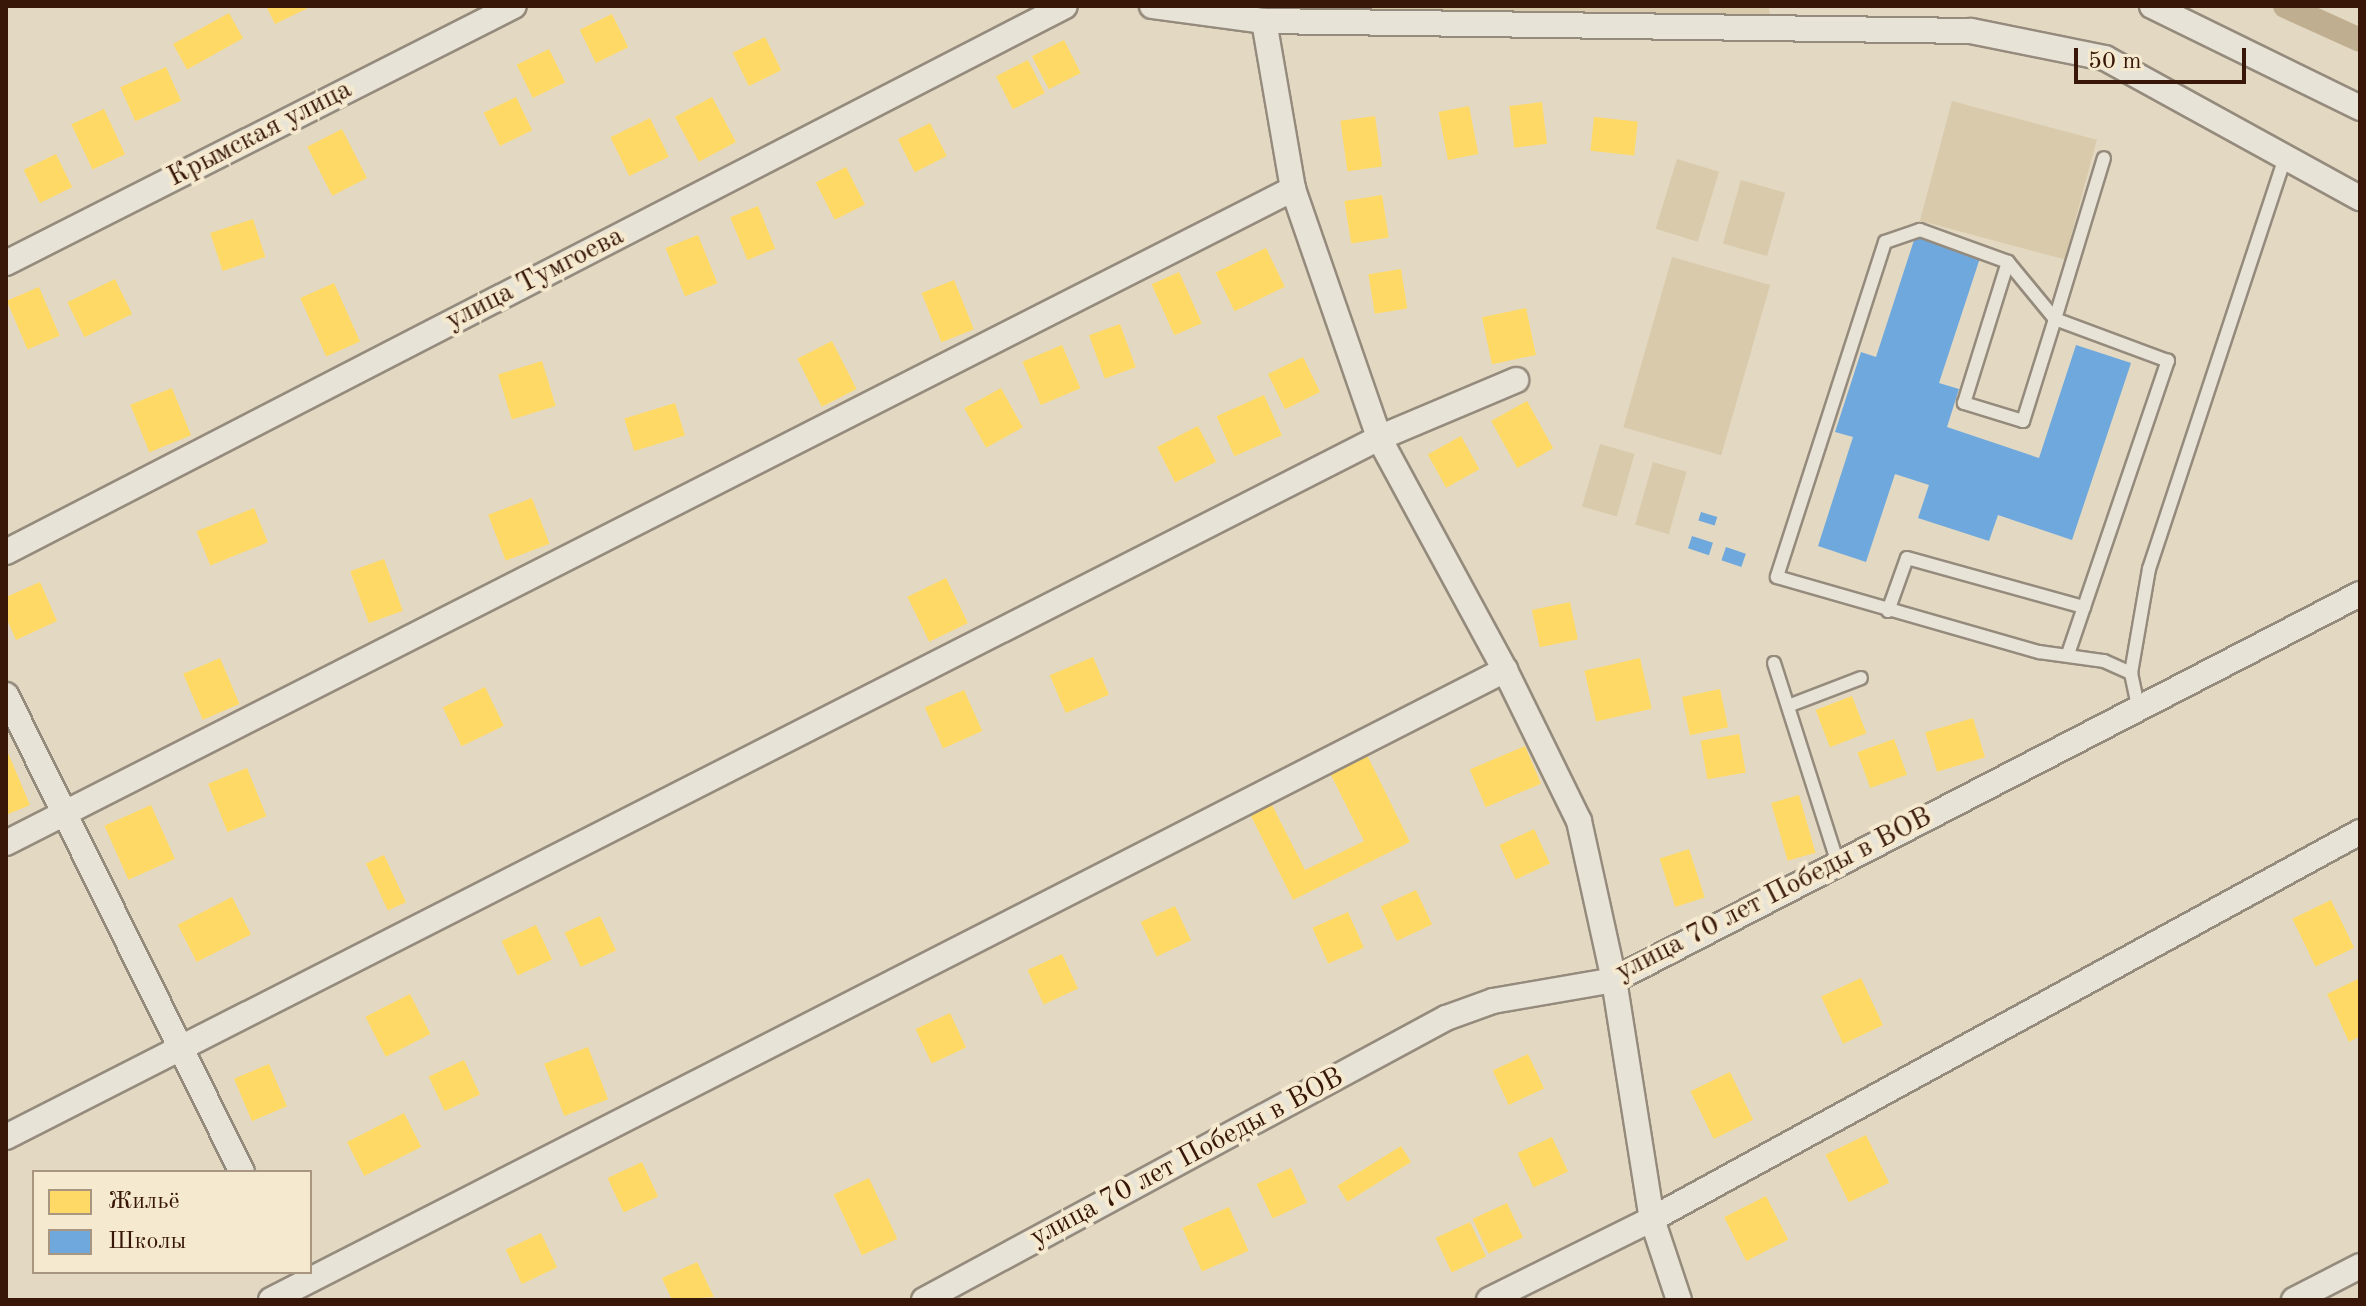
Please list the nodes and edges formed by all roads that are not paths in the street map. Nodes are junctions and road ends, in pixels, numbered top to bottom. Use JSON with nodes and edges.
{"nodes":[{"id":1,"x":514,"y":6,"type":"edge"},
{"id":2,"x":1065,"y":6,"type":"edge"},
{"id":3,"x":1152,"y":6,"type":"edge"},
{"id":4,"x":2152,"y":6,"type":"edge"},
{"id":5,"x":1770,"y":18,"type":"edge"},
{"id":6,"x":1264,"y":21,"type":"junction"},
{"id":7,"x":2360,"y":108,"type":"edge"},
{"id":8,"x":2285,"y":157,"type":"junction"},
{"id":9,"x":2104,"y":158,"type":"dead end"},
{"id":10,"x":1293,"y":189,"type":"junction"},
{"id":11,"x":2360,"y":198,"type":"edge"},
{"id":12,"x":2008,"y":262,"type":"junction"},
{"id":13,"x":6,"y":263,"type":"edge"},
{"id":14,"x":2055,"y":319,"type":"junction"},
{"id":15,"x":1516,"y":380,"type":"dead end"},
{"id":16,"x":1379,"y":438,"type":"junction"},
{"id":17,"x":6,"y":552,"type":"edge"},
{"id":18,"x":2360,"y":594,"type":"edge"},
{"id":19,"x":2084,"y":607,"type":"junction"},
{"id":20,"x":1888,"y":611,"type":"junction"},
{"id":21,"x":2068,"y":654,"type":"junction"},
{"id":22,"x":1774,"y":663,"type":"dead end"},
{"id":23,"x":1505,"y":670,"type":"junction"},
{"id":24,"x":2131,"y":673,"type":"junction"},
{"id":25,"x":1861,"y":678,"type":"dead end"},
{"id":26,"x":6,"y":695,"type":"edge"},
{"id":27,"x":1788,"y":706,"type":"junction"},
{"id":28,"x":2138,"y":706,"type":"junction"},
{"id":29,"x":64,"y":812,"type":"junction"},
{"id":30,"x":2360,"y":832,"type":"edge"},
{"id":31,"x":6,"y":843,"type":"edge"},
{"id":32,"x":1838,"y":863,"type":"junction"},
{"id":33,"x":1614,"y":980,"type":"junction"},
{"id":34,"x":180,"y":1048,"type":"junction"},
{"id":35,"x":6,"y":1137,"type":"edge"},
{"id":36,"x":241,"y":1170,"type":"edge"},
{"id":37,"x":1652,"y":1219,"type":"junction"},
{"id":38,"x":2360,"y":1266,"type":"edge"},
{"id":39,"x":300,"y":1286,"type":"edge"},
{"id":40,"x":271,"y":1300,"type":"edge"},
{"id":41,"x":924,"y":1300,"type":"edge"},
{"id":42,"x":1489,"y":1300,"type":"edge"},
{"id":43,"x":1679,"y":1300,"type":"edge"},
{"id":44,"x":2294,"y":1300,"type":"edge"}],
"edges":[{"from":1,"to":13,"type":"street","name":"Крымская улица"},
{"from":2,"to":17,"type":"street","name":"улица Тумгоева"},
{"from":3,"to":6,"type":"street"},
{"from":4,"to":7,"type":"street"},
{"from":5,"to":6,"type":"street"},
{"from":5,"to":8,"type":"street"},
{"from":6,"to":10,"type":"street"},
{"from":8,"to":11,"type":"street"},
{"from":8,"to":24,"type":"lane"},
{"from":9,"to":14,"type":"lane"},
{"from":10,"to":16,"type":"street"},
{"from":10,"to":29,"type":"street"},
{"from":12,"to":14,"type":"lane"},
{"from":12,"to":14,"type":"lane"},
{"from":12,"to":20,"type":"lane"},
{"from":14,"to":19,"type":"lane"},
{"from":15,"to":16,"type":"street"},
{"from":16,"to":23,"type":"street"},
{"from":16,"to":34,"type":"street"},
{"from":18,"to":28,"type":"street","name":"улица 70 лет Победы в ВОВ"},
{"from":19,"to":20,"type":"lane"},
{"from":19,"to":21,"type":"lane"},
{"from":20,"to":21,"type":"lane"},
{"from":21,"to":24,"type":"lane"},
{"from":22,"to":27,"type":"lane"},
{"from":23,"to":33,"type":"street"},
{"from":23,"to":39,"type":"street"},
{"from":24,"to":28,"type":"lane"},
{"from":25,"to":27,"type":"lane"},
{"from":26,"to":29,"type":"street"},
{"from":27,"to":32,"type":"lane"},
{"from":28,"to":32,"type":"street","name":"улица 70 лет Победы в ВОВ"},
{"from":29,"to":31,"type":"street"},
{"from":29,"to":34,"type":"street"},
{"from":30,"to":37,"type":"street"},
{"from":32,"to":33,"type":"street","name":"улица 70 лет Победы в ВОВ"},
{"from":33,"to":37,"type":"street"},
{"from":33,"to":41,"type":"street","name":"улица 70 лет Победы в ВОВ"},
{"from":34,"to":35,"type":"street"},
{"from":34,"to":36,"type":"street"},
{"from":37,"to":42,"type":"street"},
{"from":37,"to":43,"type":"street"},
{"from":38,"to":44,"type":"street"},
{"from":39,"to":40,"type":"street"}]}
